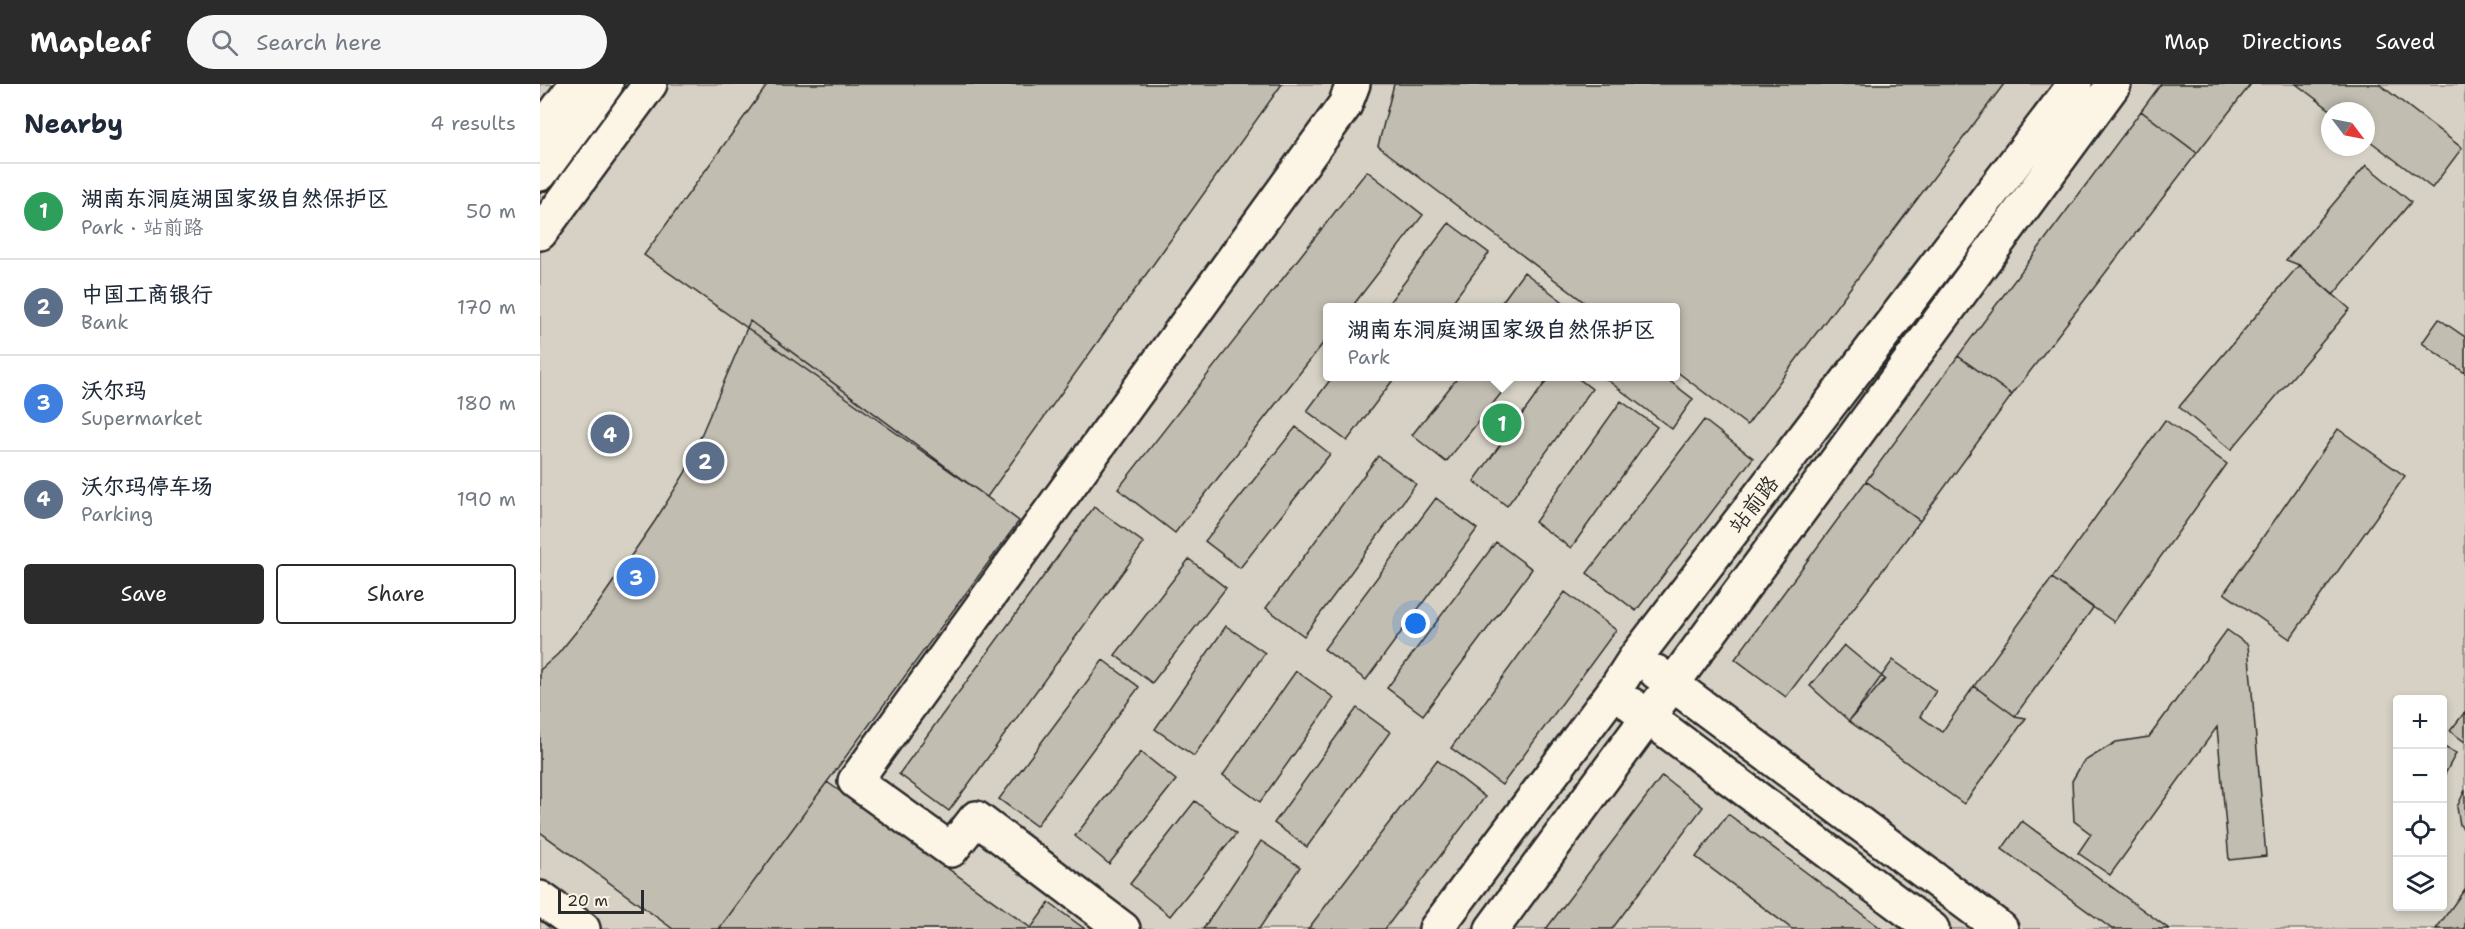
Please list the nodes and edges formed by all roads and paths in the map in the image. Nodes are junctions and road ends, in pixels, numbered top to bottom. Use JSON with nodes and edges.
{"nodes":[{"id":1,"x":576,"y":84,"type":"edge"},
{"id":2,"x":606,"y":84,"type":"edge"},
{"id":3,"x":650,"y":84,"type":"edge"},
{"id":4,"x":1353,"y":84,"type":"edge"},
{"id":5,"x":2075,"y":84,"type":"edge"},
{"id":6,"x":2114,"y":84,"type":"edge"},
{"id":7,"x":540,"y":133,"type":"edge"},
{"id":8,"x":540,"y":174,"type":"edge"},
{"id":9,"x":540,"y":233,"type":"edge"},
{"id":10,"x":1636,"y":657,"type":"junction"},
{"id":11,"x":1672,"y":684,"type":"junction"},
{"id":12,"x":1614,"y":691,"type":"junction"},
{"id":13,"x":1648,"y":718,"type":"junction"},
{"id":14,"x":540,"y":898,"type":"edge"},
{"id":15,"x":583,"y":929,"type":"edge"},
{"id":16,"x":1124,"y":929,"type":"edge"},
{"id":17,"x":1436,"y":929,"type":"edge"},
{"id":18,"x":1492,"y":929,"type":"edge"},
{"id":19,"x":1932,"y":929,"type":"edge"},
{"id":20,"x":2001,"y":929,"type":"edge"}],
"edges":[{"from":1,"to":7,"type":"main road"},
{"from":2,"to":8,"type":"main road"},
{"from":3,"to":9,"type":"main road"},
{"from":4,"to":16,"type":"main road"},
{"from":5,"to":10,"type":"main road","name":"站前路"},
{"from":6,"to":11,"type":"main road","name":"站前路"},
{"from":10,"to":11,"type":"main road"},
{"from":10,"to":12,"type":"main road","name":"站前路"},
{"from":11,"to":13,"type":"main road","name":"站前路"},
{"from":11,"to":20,"type":"main road"},
{"from":12,"to":13,"type":"main road"},
{"from":12,"to":17,"type":"main road","name":"站前路"},
{"from":13,"to":18,"type":"main road","name":"站前路"},
{"from":13,"to":19,"type":"main road"},
{"from":14,"to":15,"type":"main road"}]}
